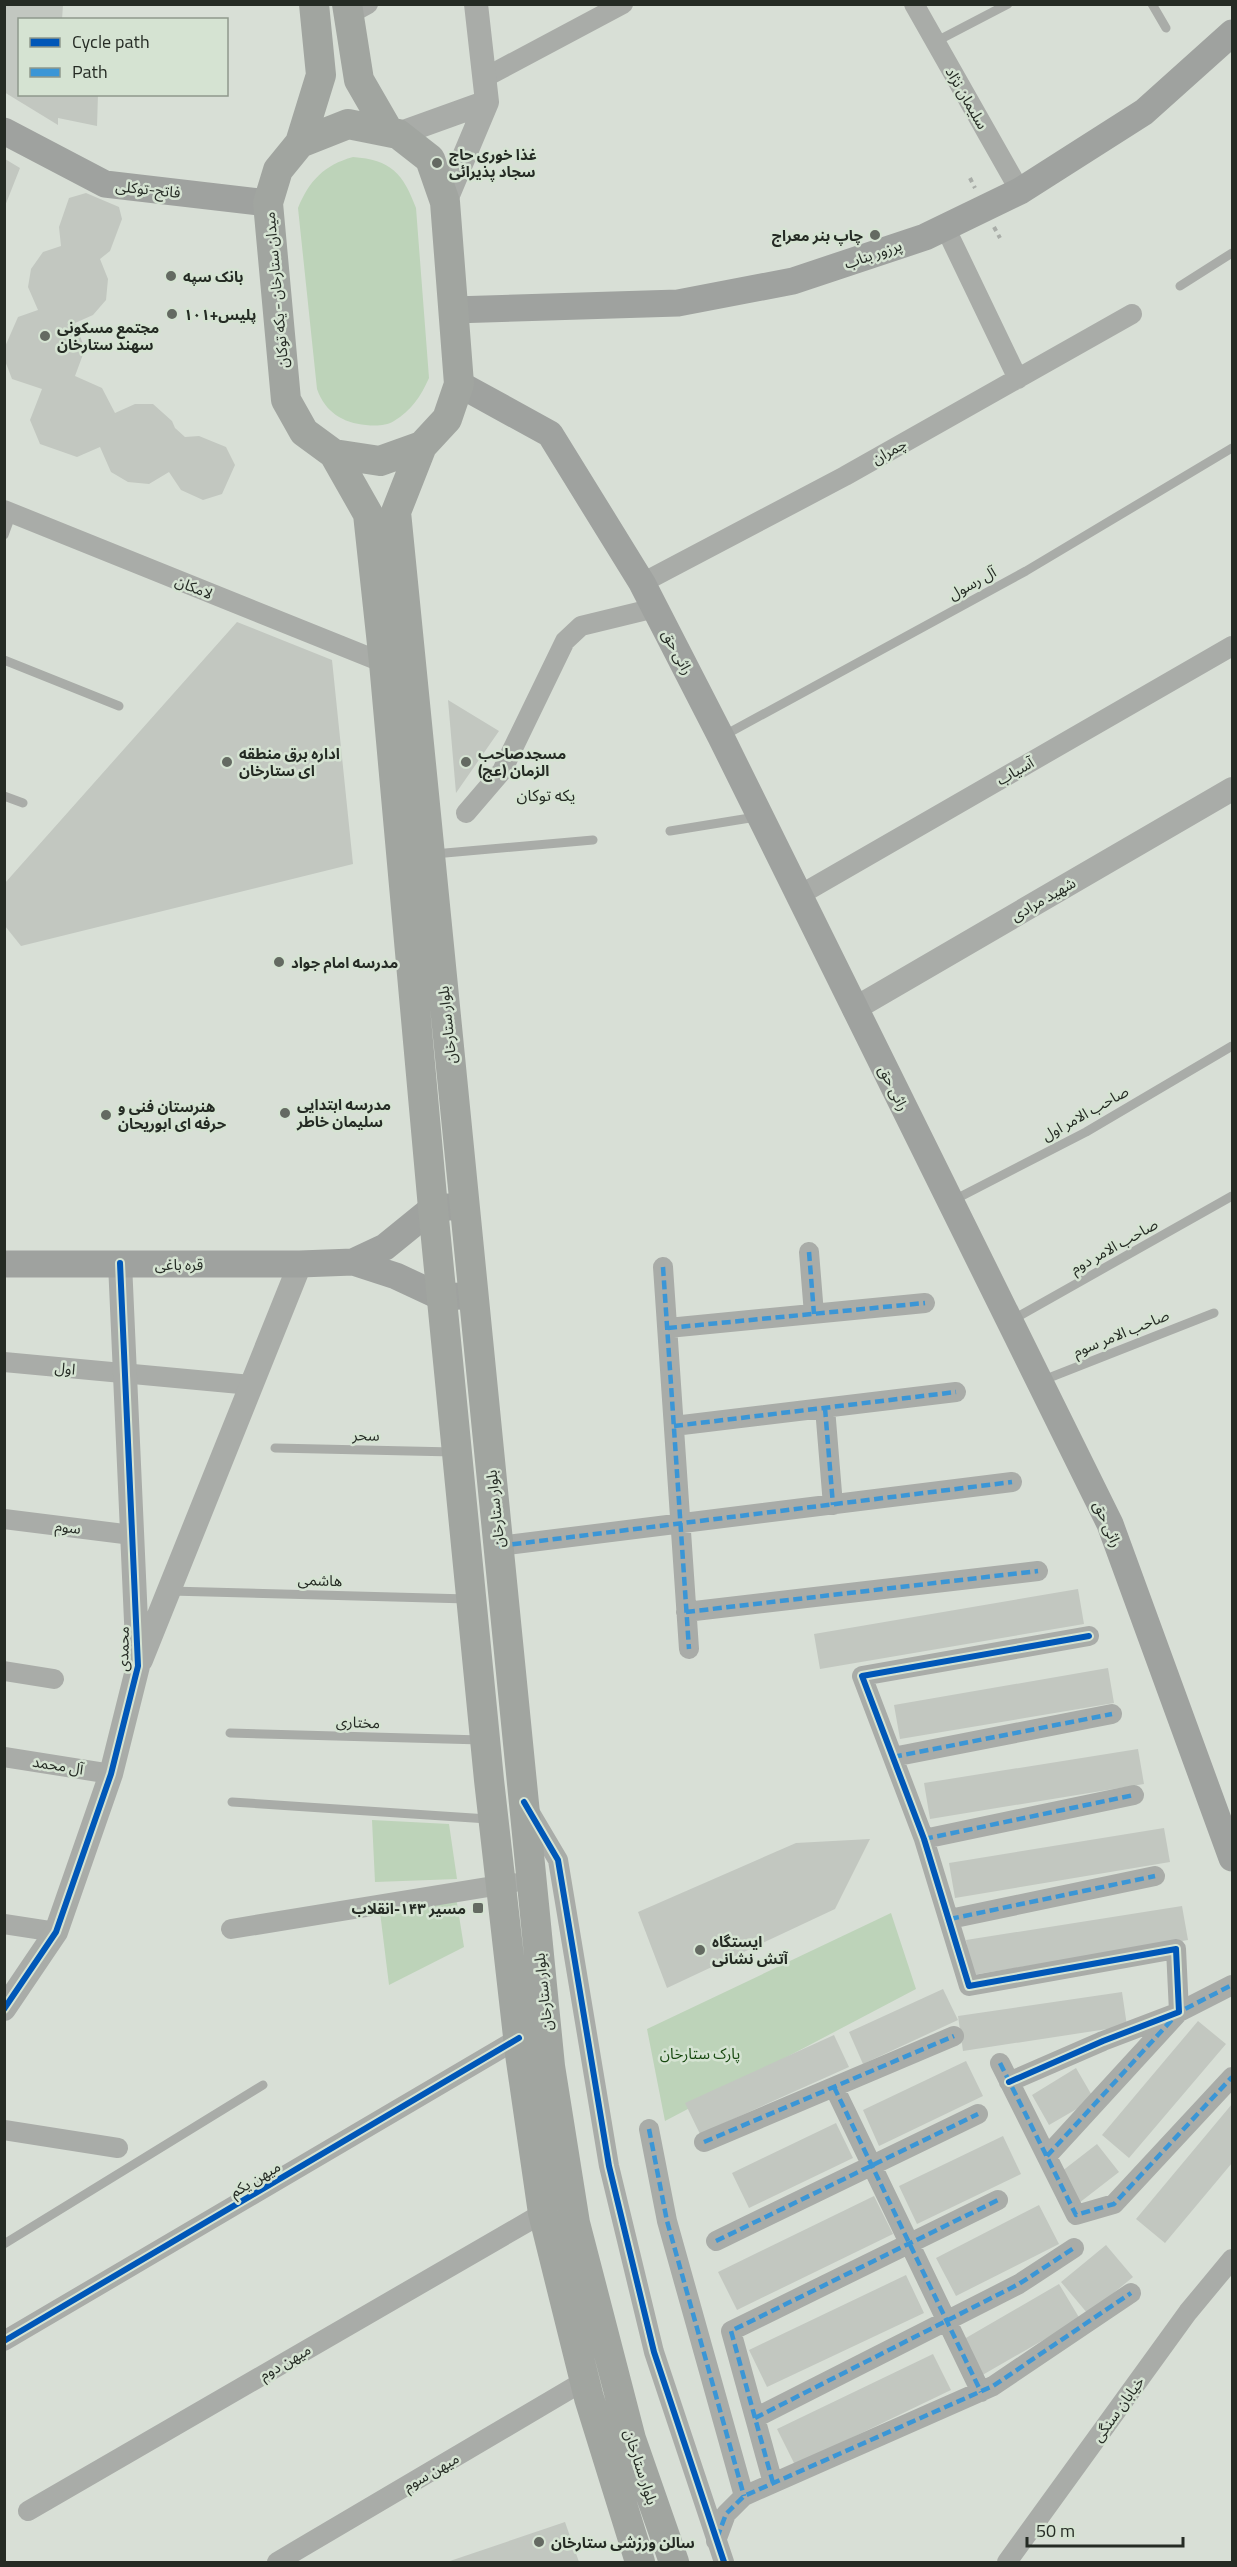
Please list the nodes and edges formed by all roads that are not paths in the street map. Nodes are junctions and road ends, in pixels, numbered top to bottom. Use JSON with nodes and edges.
{"nodes":[{"id":1,"x":315,"y":4,"type":"edge"},
{"id":2,"x":476,"y":4,"type":"edge"},
{"id":3,"x":623,"y":4,"type":"edge"},
{"id":4,"x":914,"y":4,"type":"edge"},
{"id":5,"x":1008,"y":4,"type":"edge"},
{"id":6,"x":1152,"y":4,"type":"edge"},
{"id":7,"x":355,"y":8,"type":"edge"},
{"id":8,"x":1166,"y":28,"type":"dead end"},
{"id":9,"x":1233,"y":33,"type":"edge"},
{"id":10,"x":935,"y":42,"type":"junction"},
{"id":11,"x":484,"y":78,"type":"junction"},
{"id":12,"x":487,"y":102,"type":"junction"},
{"id":13,"x":4,"y":131,"type":"edge"},
{"id":14,"x":394,"y":133,"type":"junction"},
{"id":15,"x":300,"y":143,"type":"junction"},
{"id":16,"x":1020,"y":191,"type":"junction"},
{"id":17,"x":445,"y":202,"type":"junction"},
{"id":18,"x":268,"y":203,"type":"junction"},
{"id":19,"x":945,"y":227,"type":"junction"},
{"id":20,"x":1233,"y":253,"type":"edge"},
{"id":21,"x":1180,"y":286,"type":"dead end"},
{"id":22,"x":453,"y":310,"type":"junction"},
{"id":23,"x":1132,"y":314,"type":"dead end"},
{"id":24,"x":1018,"y":379,"type":"junction"},
{"id":25,"x":459,"y":384,"type":"junction"},
{"id":26,"x":422,"y":446,"type":"junction"},
{"id":27,"x":1233,"y":448,"type":"edge"},
{"id":28,"x":334,"y":454,"type":"junction"},
{"id":29,"x":8,"y":512,"type":"edge"},
{"id":30,"x":4,"y":535,"type":"edge"},
{"id":31,"x":642,"y":583,"type":"junction"},
{"id":32,"x":655,"y":608,"type":"junction"},
{"id":33,"x":1233,"y":646,"type":"edge"},
{"id":34,"x":4,"y":660,"type":"edge"},
{"id":35,"x":384,"y":663,"type":"junction"},
{"id":36,"x":119,"y":706,"type":"dead end"},
{"id":37,"x":721,"y":737,"type":"junction"},
{"id":38,"x":1233,"y":789,"type":"edge"},
{"id":39,"x":4,"y":796,"type":"edge"},
{"id":40,"x":23,"y":803,"type":"dead end"},
{"id":41,"x":466,"y":813,"type":"dead end"},
{"id":42,"x":759,"y":817,"type":"junction"},
{"id":43,"x":670,"y":831,"type":"dead end"},
{"id":44,"x":593,"y":840,"type":"dead end"},
{"id":45,"x":430,"y":854,"type":"junction"},
{"id":46,"x":798,"y":896,"type":"junction"},
{"id":47,"x":854,"y":1009,"type":"junction"},
{"id":48,"x":1233,"y":1046,"type":"edge"},
{"id":49,"x":1233,"y":1196,"type":"edge"},
{"id":50,"x":950,"y":1202,"type":"junction"},
{"id":51,"x":465,"y":1206,"type":"junction"},
{"id":52,"x":433,"y":1209,"type":"junction"},
{"id":53,"x":809,"y":1252,"type":"dead end"},
{"id":54,"x":353,"y":1262,"type":"junction"},
{"id":55,"x":120,"y":1263,"type":"junction"},
{"id":56,"x":4,"y":1264,"type":"edge"},
{"id":57,"x":300,"y":1264,"type":"junction"},
{"id":58,"x":663,"y":1267,"type":"dead end"},
{"id":59,"x":472,"y":1295,"type":"junction"},
{"id":60,"x":441,"y":1298,"type":"junction"},
{"id":61,"x":925,"y":1302,"type":"dead end"},
{"id":62,"x":1214,"y":1313,"type":"dead end"},
{"id":63,"x":814,"y":1314,"type":"junction"},
{"id":64,"x":1010,"y":1322,"type":"junction"},
{"id":65,"x":668,"y":1328,"type":"junction"},
{"id":66,"x":4,"y":1362,"type":"edge"},
{"id":67,"x":125,"y":1374,"type":"junction"},
{"id":68,"x":1040,"y":1382,"type":"junction"},
{"id":69,"x":251,"y":1385,"type":"junction"},
{"id":70,"x":956,"y":1392,"type":"dead end"},
{"id":71,"x":825,"y":1408,"type":"junction"},
{"id":72,"x":674,"y":1426,"type":"junction"},
{"id":73,"x":275,"y":1448,"type":"dead end"},
{"id":74,"x":456,"y":1452,"type":"junction"},
{"id":75,"x":1012,"y":1482,"type":"dead end"},
{"id":76,"x":833,"y":1505,"type":"junction"},
{"id":77,"x":4,"y":1520,"type":"edge"},
{"id":78,"x":680,"y":1525,"type":"junction"},
{"id":79,"x":132,"y":1534,"type":"junction"},
{"id":80,"x":499,"y":1546,"type":"junction"},
{"id":81,"x":1038,"y":1571,"type":"dead end"},
{"id":82,"x":169,"y":1591,"type":"junction"},
{"id":83,"x":471,"y":1599,"type":"junction"},
{"id":84,"x":686,"y":1612,"type":"junction"},
{"id":85,"x":1089,"y":1636,"type":"dead end"},
{"id":86,"x":688,"y":1649,"type":"dead end"},
{"id":87,"x":138,"y":1666,"type":"junction"},
{"id":88,"x":4,"y":1671,"type":"edge"},
{"id":89,"x":54,"y":1679,"type":"dead end"},
{"id":90,"x":1112,"y":1714,"type":"dead end"},
{"id":91,"x":230,"y":1733,"type":"dead end"},
{"id":92,"x":485,"y":1740,"type":"junction"},
{"id":93,"x":4,"y":1757,"type":"edge"},
{"id":94,"x":893,"y":1757,"type":"junction"},
{"id":95,"x":111,"y":1774,"type":"junction"},
{"id":96,"x":1134,"y":1795,"type":"dead end"},
{"id":97,"x":232,"y":1802,"type":"dead end"},
{"id":98,"x":524,"y":1802,"type":"junction"},
{"id":99,"x":493,"y":1819,"type":"junction"},
{"id":100,"x":924,"y":1839,"type":"junction"},
{"id":101,"x":1233,"y":1858,"type":"edge"},
{"id":102,"x":1155,"y":1876,"type":"dead end"},
{"id":103,"x":532,"y":1880,"type":"junction"},
{"id":104,"x":501,"y":1885,"type":"junction"},
{"id":105,"x":950,"y":1919,"type":"junction"},
{"id":106,"x":4,"y":1924,"type":"edge"},
{"id":107,"x":231,"y":1929,"type":"dead end"},
{"id":108,"x":56,"y":1932,"type":"junction"},
{"id":109,"x":1233,"y":1985,"type":"edge"},
{"id":110,"x":4,"y":2009,"type":"edge"},
{"id":111,"x":1179,"y":2012,"type":"junction"},
{"id":112,"x":954,"y":2036,"type":"dead end"},
{"id":113,"x":519,"y":2038,"type":"junction"},
{"id":114,"x":1000,"y":2063,"type":"dead end"},
{"id":115,"x":1233,"y":2077,"type":"edge"},
{"id":116,"x":1009,"y":2082,"type":"junction"},
{"id":117,"x":263,"y":2085,"type":"dead end"},
{"id":118,"x":834,"y":2087,"type":"junction"},
{"id":119,"x":978,"y":2114,"type":"dead end"},
{"id":120,"x":649,"y":2129,"type":"dead end"},
{"id":121,"x":4,"y":2130,"type":"edge"},
{"id":122,"x":704,"y":2142,"type":"dead end"},
{"id":123,"x":118,"y":2148,"type":"dead end"},
{"id":124,"x":1047,"y":2156,"type":"junction"},
{"id":125,"x":872,"y":2165,"type":"junction"},
{"id":126,"x":998,"y":2200,"type":"dead end"},
{"id":127,"x":543,"y":2213,"type":"junction"},
{"id":128,"x":716,"y":2241,"type":"dead end"},
{"id":129,"x":910,"y":2243,"type":"junction"},
{"id":130,"x":4,"y":2244,"type":"edge"},
{"id":131,"x":1074,"y":2248,"type":"dead end"},
{"id":132,"x":1233,"y":2259,"type":"edge"},
{"id":133,"x":1131,"y":2293,"type":"dead end"},
{"id":134,"x":947,"y":2321,"type":"junction"},
{"id":135,"x":4,"y":2341,"type":"edge"},
{"id":136,"x":584,"y":2382,"type":"junction"},
{"id":137,"x":981,"y":2391,"type":"junction"},
{"id":138,"x":755,"y":2418,"type":"junction"},
{"id":139,"x":773,"y":2483,"type":"junction"},
{"id":140,"x":744,"y":2496,"type":"junction"},
{"id":141,"x":28,"y":2511,"type":"dead end"},
{"id":142,"x":716,"y":2541,"type":"junction"},
{"id":143,"x":277,"y":2562,"type":"edge"},
{"id":144,"x":640,"y":2562,"type":"edge"},
{"id":145,"x":674,"y":2562,"type":"edge"},
{"id":146,"x":724,"y":2562,"type":"edge"},
{"id":147,"x":1007,"y":2562,"type":"edge"}],
"edges":[{"from":1,"to":15,"type":"main road"},
{"from":2,"to":11,"type":"street"},
{"from":3,"to":11,"type":"street"},
{"from":4,"to":10,"type":"street","name":"سلیمان نژاد"},
{"from":5,"to":10,"type":"lane"},
{"from":6,"to":8,"type":"lane"},
{"from":7,"to":14,"type":"main road"},
{"from":9,"to":16,"type":"main road","name":"پرزور بناب"},
{"from":10,"to":16,"type":"street","name":"سلیمان نژاد"},
{"from":11,"to":12,"type":"street"},
{"from":12,"to":14,"type":"street"},
{"from":12,"to":17,"type":"street"},
{"from":13,"to":18,"type":"main road","name":"فاتح-توکلی"},
{"from":14,"to":15,"type":"main road","name":"میدان ستارخان - یکه توکان"},
{"from":14,"to":17,"type":"main road","name":"میدان ستارخان - یکه توکان"},
{"from":15,"to":18,"type":"main road","name":"میدان ستارخان - یکه توکان"},
{"from":16,"to":19,"type":"main road","name":"پرزور بناب"},
{"from":17,"to":22,"type":"main road","name":"میدان ستارخان - یکه توکان"},
{"from":18,"to":28,"type":"main road","name":"میدان ستارخان - یکه توکان"},
{"from":19,"to":22,"type":"main road","name":"پرزور بناب"},
{"from":19,"to":24,"type":"street"},
{"from":20,"to":21,"type":"lane"},
{"from":22,"to":25,"type":"main road","name":"میدان ستارخان - یکه توکان"},
{"from":23,"to":24,"type":"street","name":"چمران"},
{"from":24,"to":31,"type":"street","name":"چمران"},
{"from":25,"to":26,"type":"main road","name":"میدان ستارخان - یکه توکان"},
{"from":25,"to":31,"type":"main road","name":"راثی حق"},
{"from":26,"to":28,"type":"main road","name":"میدان ستارخان - یکه توکان"},
{"from":26,"to":45,"type":"main road","name":"بلوار ستارخان"},
{"from":27,"to":37,"type":"lane","name":"آل رسول"},
{"from":28,"to":35,"type":"main road","name":"بلوار ستارخان"},
{"from":29,"to":30,"type":"lane"},
{"from":29,"to":35,"type":"street","name":"لامکان"},
{"from":31,"to":32,"type":"main road","name":"راثی حق"},
{"from":32,"to":37,"type":"main road","name":"راثی حق"},
{"from":32,"to":41,"type":"street"},
{"from":33,"to":46,"type":"street","name":"آسیاب"},
{"from":34,"to":36,"type":"lane"},
{"from":35,"to":52,"type":"main road","name":"بلوار ستارخان"},
{"from":37,"to":42,"type":"main road","name":"راثی حق"},
{"from":38,"to":47,"type":"street","name":"شهید مرادی"},
{"from":39,"to":40,"type":"lane"},
{"from":42,"to":43,"type":"lane"},
{"from":42,"to":46,"type":"main road","name":"راثی حق"},
{"from":44,"to":45,"type":"lane"},
{"from":45,"to":51,"type":"main road","name":"بلوار ستارخان"},
{"from":46,"to":47,"type":"main road","name":"راثی حق"},
{"from":47,"to":50,"type":"main road","name":"راثی حق"},
{"from":48,"to":50,"type":"lane","name":"صاحب الامر اول"},
{"from":49,"to":64,"type":"lane","name":"صاحب الامر دوم"},
{"from":50,"to":64,"type":"main road","name":"راثی حق"},
{"from":51,"to":52,"type":"main road"},
{"from":51,"to":59,"type":"main road","name":"بلوار ستارخان"},
{"from":52,"to":54,"type":"main road","name":"قره باغی"},
{"from":52,"to":60,"type":"main road","name":"بلوار ستارخان"},
{"from":53,"to":63,"type":"street"},
{"from":54,"to":57,"type":"main road","name":"قره باغی"},
{"from":54,"to":60,"type":"main road","name":"قره باغی"},
{"from":55,"to":56,"type":"main road","name":"قره باغی"},
{"from":55,"to":57,"type":"main road","name":"قره باغی"},
{"from":55,"to":67,"type":"street","name":"محمدی"},
{"from":57,"to":69,"type":"street","name":"محمدی"},
{"from":58,"to":65,"type":"street"},
{"from":59,"to":60,"type":"main road"},
{"from":59,"to":80,"type":"main road","name":"بلوار ستارخان"},
{"from":60,"to":74,"type":"main road","name":"بلوار ستارخان"},
{"from":61,"to":63,"type":"street"},
{"from":62,"to":68,"type":"lane","name":"صاحب الامر سوم"},
{"from":63,"to":65,"type":"street"},
{"from":64,"to":68,"type":"main road","name":"راثی حق"},
{"from":65,"to":72,"type":"street"},
{"from":66,"to":67,"type":"street","name":"اول"},
{"from":67,"to":69,"type":"street","name":"اول"},
{"from":67,"to":79,"type":"street","name":"محمدی"},
{"from":68,"to":101,"type":"main road","name":"راثی حق"},
{"from":69,"to":82,"type":"street","name":"محمدی"},
{"from":70,"to":71,"type":"street"},
{"from":71,"to":72,"type":"street"},
{"from":71,"to":76,"type":"street"},
{"from":72,"to":78,"type":"street"},
{"from":73,"to":74,"type":"lane","name":"سحر"},
{"from":74,"to":83,"type":"main road","name":"بلوار ستارخان"},
{"from":75,"to":76,"type":"street"},
{"from":76,"to":78,"type":"street"},
{"from":77,"to":79,"type":"street","name":"سوم"},
{"from":78,"to":80,"type":"street"},
{"from":78,"to":84,"type":"street"},
{"from":79,"to":87,"type":"street","name":"محمدی"},
{"from":80,"to":98,"type":"main road","name":"بلوار ستارخان"},
{"from":81,"to":84,"type":"street"},
{"from":82,"to":83,"type":"lane","name":"هاشمی"},
{"from":82,"to":87,"type":"street","name":"محمدی"},
{"from":83,"to":92,"type":"main road","name":"بلوار ستارخان"},
{"from":84,"to":86,"type":"street"},
{"from":85,"to":94,"type":"street"},
{"from":87,"to":95,"type":"street","name":"محمدی"},
{"from":88,"to":89,"type":"street"},
{"from":90,"to":94,"type":"street"},
{"from":91,"to":92,"type":"lane","name":"مختاری"},
{"from":92,"to":99,"type":"main road","name":"بلوار ستارخان"},
{"from":93,"to":95,"type":"street","name":"آل محمد"},
{"from":94,"to":100,"type":"street"},
{"from":95,"to":108,"type":"street","name":"محمدی"},
{"from":96,"to":100,"type":"street"},
{"from":97,"to":99,"type":"lane"},
{"from":98,"to":103,"type":"main road","name":"بلوار ستارخان"},
{"from":98,"to":142,"type":"street"},
{"from":99,"to":104,"type":"main road","name":"بلوار ستارخان"},
{"from":100,"to":105,"type":"street"},
{"from":102,"to":105,"type":"street"},
{"from":103,"to":104,"type":"street"},
{"from":103,"to":145,"type":"main road","name":"بلوار ستارخان"},
{"from":104,"to":107,"type":"street"},
{"from":104,"to":113,"type":"main road","name":"بلوار ستارخان"},
{"from":105,"to":111,"type":"street"},
{"from":106,"to":108,"type":"street"},
{"from":108,"to":110,"type":"street","name":"محمدی"},
{"from":109,"to":111,"type":"street"},
{"from":111,"to":116,"type":"street"},
{"from":111,"to":124,"type":"street"},
{"from":112,"to":118,"type":"street"},
{"from":113,"to":127,"type":"main road","name":"بلوار ستارخان"},
{"from":113,"to":135,"type":"street","name":"میهن یکم"},
{"from":114,"to":116,"type":"street"},
{"from":115,"to":124,"type":"street"},
{"from":116,"to":124,"type":"street"},
{"from":117,"to":130,"type":"lane"},
{"from":118,"to":122,"type":"street"},
{"from":118,"to":125,"type":"street"},
{"from":119,"to":125,"type":"street"},
{"from":120,"to":140,"type":"street"},
{"from":121,"to":123,"type":"street"},
{"from":125,"to":128,"type":"street"},
{"from":125,"to":129,"type":"street"},
{"from":126,"to":129,"type":"street"},
{"from":127,"to":136,"type":"main road","name":"بلوار ستارخان"},
{"from":127,"to":141,"type":"street","name":"میهن دوم"},
{"from":129,"to":134,"type":"street"},
{"from":129,"to":138,"type":"street"},
{"from":131,"to":134,"type":"street"},
{"from":132,"to":147,"type":"street","name":"خیابان سنگی"},
{"from":133,"to":137,"type":"street"},
{"from":134,"to":137,"type":"street"},
{"from":134,"to":138,"type":"street"},
{"from":136,"to":143,"type":"street","name":"میهن سوم"},
{"from":136,"to":144,"type":"main road","name":"بلوار ستارخان"},
{"from":137,"to":139,"type":"street"},
{"from":138,"to":139,"type":"street"},
{"from":139,"to":140,"type":"street"},
{"from":140,"to":142,"type":"street"},
{"from":142,"to":146,"type":"street"}]}
